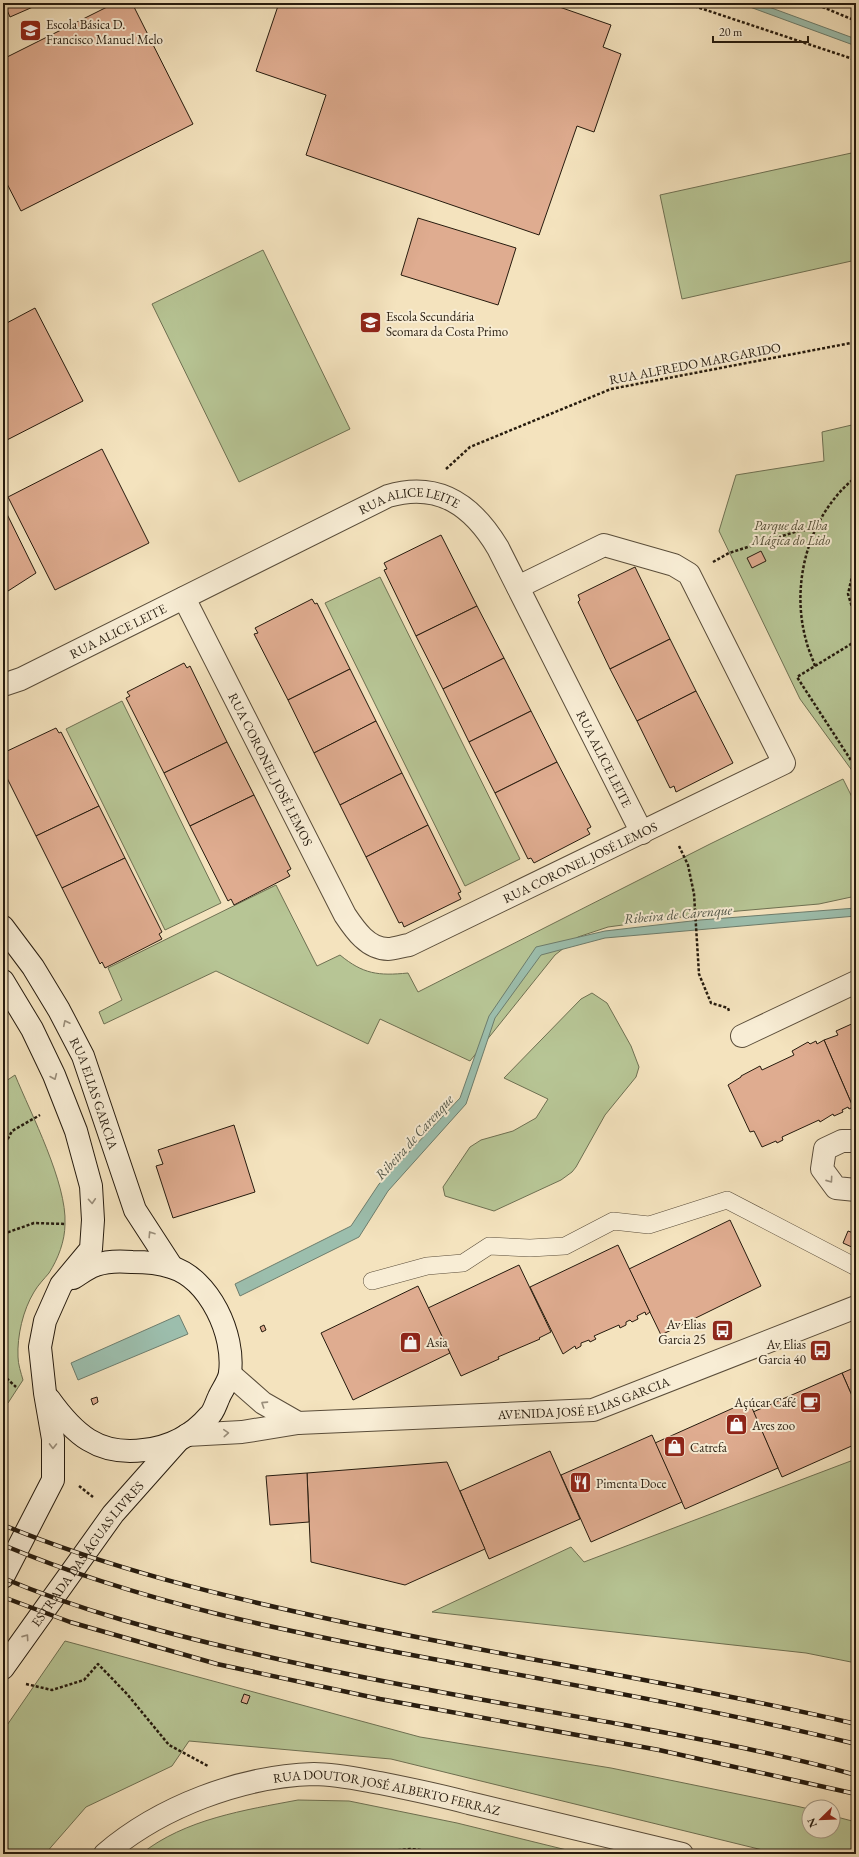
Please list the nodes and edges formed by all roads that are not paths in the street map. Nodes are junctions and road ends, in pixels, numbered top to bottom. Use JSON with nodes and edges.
{"nodes":[{"id":1,"x":518,"y":587,"type":"junction"},
{"id":2,"x":184,"y":598,"type":"junction"},
{"id":3,"x":12,"y":682,"type":"edge"},
{"id":4,"x":3,"y":693,"type":"edge"},
{"id":5,"x":642,"y":832,"type":"junction"},
{"id":6,"x":3,"y":927,"type":"edge"},
{"id":7,"x":3,"y":981,"type":"edge"},
{"id":8,"x":856,"y":982,"type":"edge"},
{"id":9,"x":742,"y":1036,"type":"road end"},
{"id":10,"x":856,"y":1141,"type":"edge"},
{"id":11,"x":856,"y":1190,"type":"edge"},
{"id":12,"x":172,"y":1267,"type":"junction"},
{"id":13,"x":856,"y":1267,"type":"edge"},
{"id":14,"x":372,"y":1281,"type":"dead end"},
{"id":15,"x":62,"y":1285,"type":"junction"},
{"id":16,"x":856,"y":1307,"type":"edge"},
{"id":17,"x":230,"y":1374,"type":"junction"},
{"id":18,"x":45,"y":1393,"type":"junction"},
{"id":19,"x":298,"y":1423,"type":"junction"},
{"id":20,"x":182,"y":1439,"type":"junction"},
{"id":21,"x":3,"y":1577,"type":"edge"},
{"id":22,"x":3,"y":1668,"type":"edge"},
{"id":23,"x":104,"y":1854,"type":"edge"},
{"id":24,"x":682,"y":1854,"type":"edge"}],
"edges":[{"from":1,"to":2,"type":"street","name":"RUA ALICE LEITE"},
{"from":1,"to":5,"type":"street","name":"RUA ALICE LEITE"},
{"from":1,"to":5,"type":"street","name":"RUA CORONEL JOSÉ LEMOS"},
{"from":2,"to":3,"type":"street","name":"RUA ALICE LEITE"},
{"from":2,"to":5,"type":"street","name":"RUA CORONEL JOSÉ LEMOS"},
{"from":3,"to":4,"type":"street","name":"RUA ALICE LEITE"},
{"from":12,"to":6,"type":"street","name":"RUA ELIAS GARCIA","one_way":true},
{"from":7,"to":15,"type":"street","one_way":true},
{"from":8,"to":9,"type":"street"},
{"from":10,"to":11,"type":"street","one_way":true},
{"from":12,"to":15,"type":"street"},
{"from":12,"to":17,"type":"street"},
{"from":13,"to":14,"type":"lane"},
{"from":15,"to":18,"type":"street"},
{"from":16,"to":19,"type":"street","name":"AVENIDA JOSÉ ELIAS GARCIA"},
{"from":19,"to":17,"type":"street","one_way":true},
{"from":17,"to":20,"type":"street"},
{"from":18,"to":20,"type":"street"},
{"from":18,"to":21,"type":"street","one_way":true},
{"from":20,"to":19,"type":"street","name":"AVENIDA JOSÉ ELIAS GARCIA","one_way":true},
{"from":22,"to":20,"type":"street","name":"ESTRADA DAS ÁGUAS LIVRES","one_way":true},
{"from":23,"to":24,"type":"street","name":"RUA DOUTOR JOSÉ ALBERTO FERRAZ"}]}
